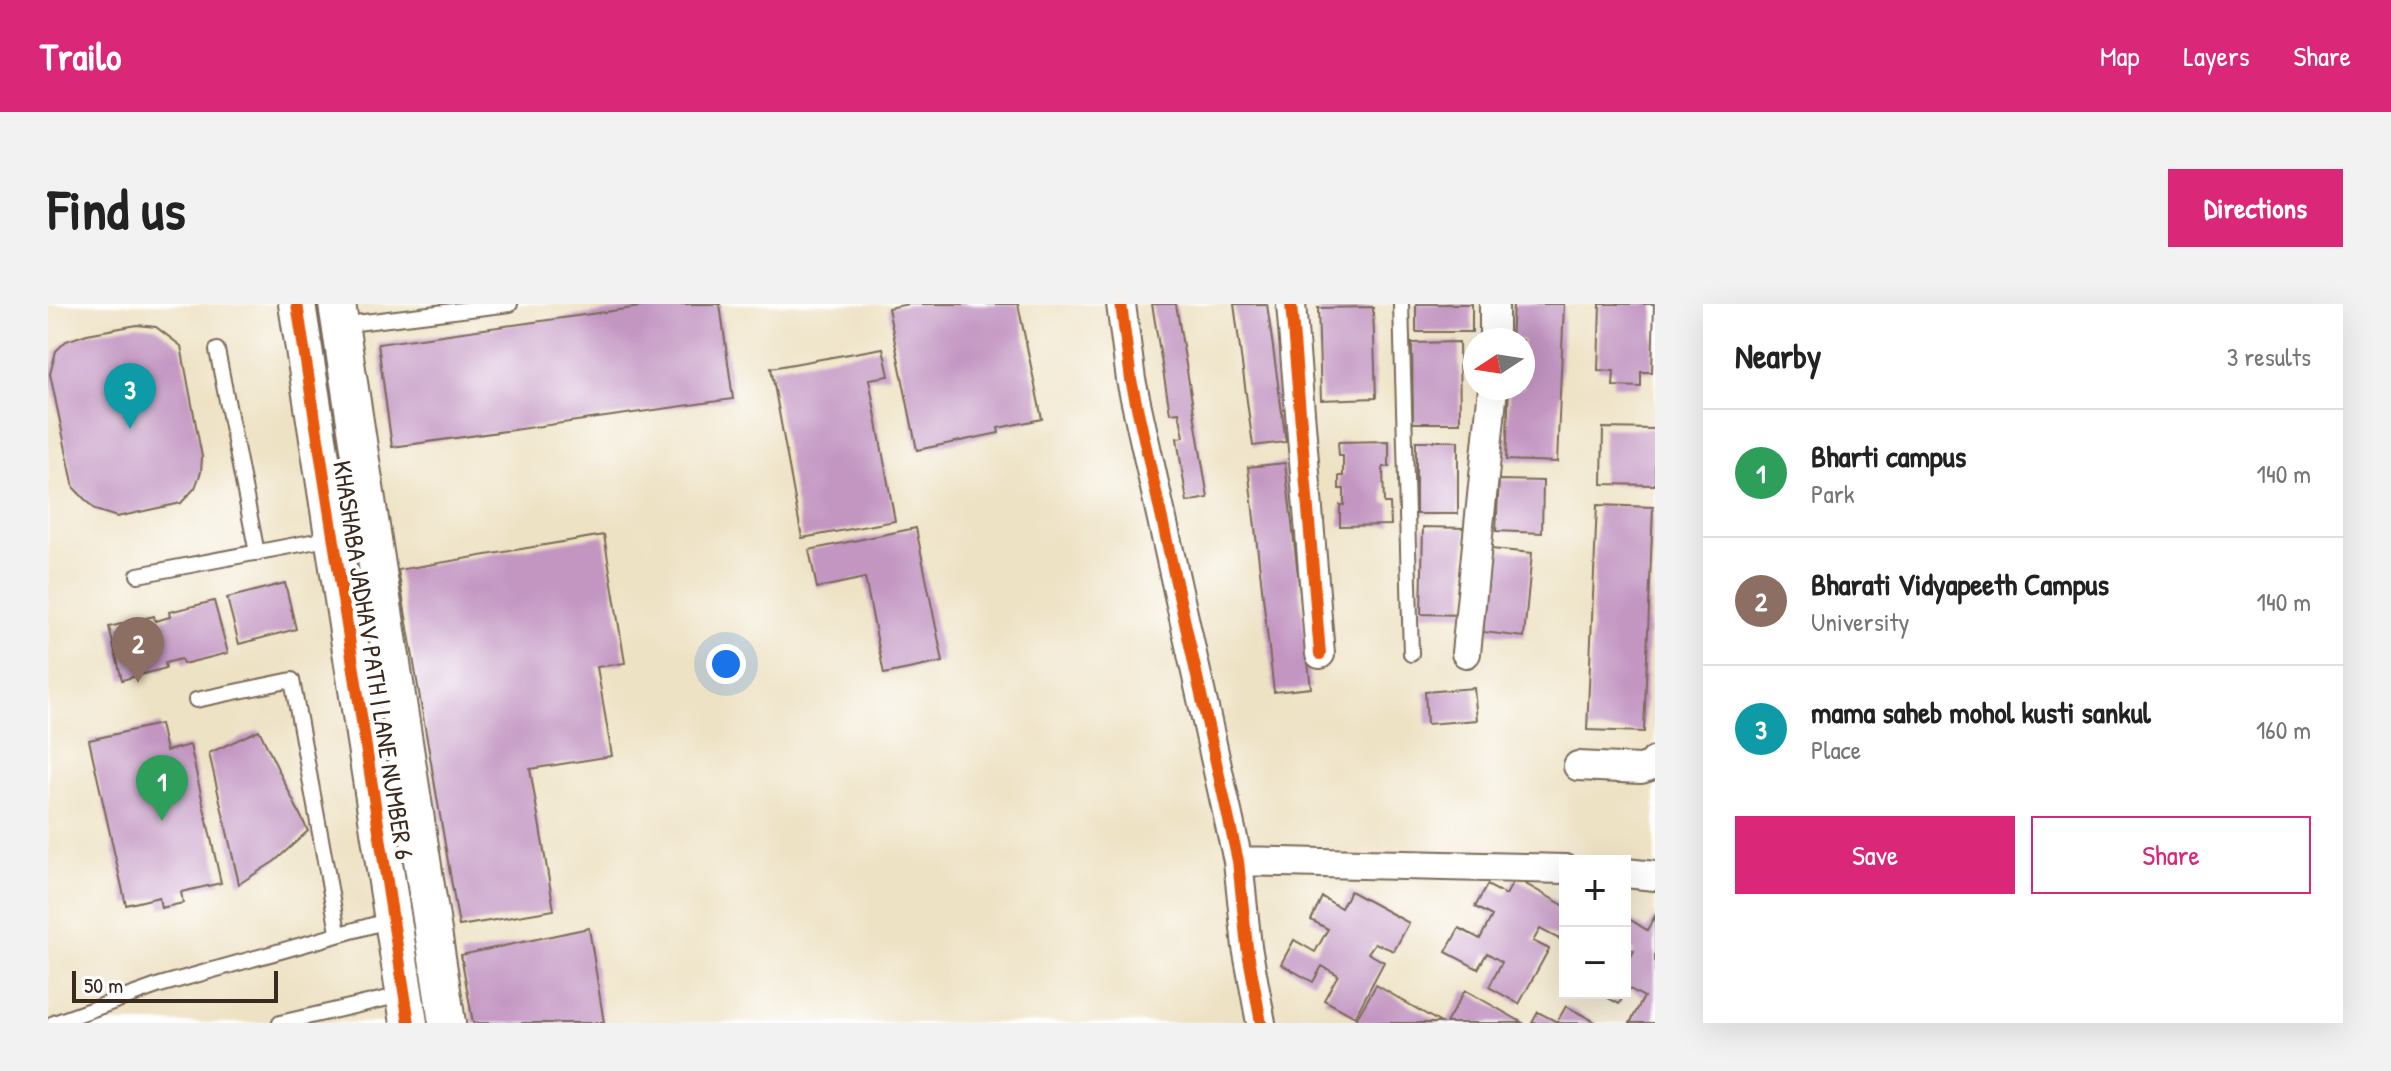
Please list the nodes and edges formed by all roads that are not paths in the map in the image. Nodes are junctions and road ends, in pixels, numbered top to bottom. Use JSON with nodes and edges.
{"nodes":[{"id":1,"x":297,"y":304,"type":"edge"},
{"id":2,"x":510,"y":304,"type":"edge"},
{"id":3,"x":1121,"y":304,"type":"edge"},
{"id":4,"x":1291,"y":304,"type":"edge"},
{"id":5,"x":1401,"y":304,"type":"edge"},
{"id":6,"x":1494,"y":304,"type":"edge"},
{"id":7,"x":394,"y":311,"type":"edge"},
{"id":8,"x":338,"y":314,"type":"edge"},
{"id":9,"x":1494,"y":328,"type":"edge"},
{"id":10,"x":217,"y":350,"type":"dead end"},
{"id":11,"x":1492,"y":400,"type":"edge"},
{"id":12,"x":332,"y":538,"type":"junction"},
{"id":13,"x":257,"y":553,"type":"junction"},
{"id":14,"x":138,"y":575,"type":"dead end"},
{"id":15,"x":1466,"y":653,"type":"dead end"},
{"id":16,"x":1320,"y":654,"type":"dead end"},
{"id":17,"x":1411,"y":654,"type":"dead end"},
{"id":18,"x":196,"y":700,"type":"dead end"},
{"id":19,"x":1655,"y":761,"type":"edge"},
{"id":20,"x":1578,"y":766,"type":"dead end"},
{"id":21,"x":1238,"y":861,"type":"junction"},
{"id":22,"x":1559,"y":869,"type":"edge"},
{"id":23,"x":1631,"y":874,"type":"edge"},
{"id":24,"x":1655,"y":876,"type":"edge"},
{"id":25,"x":411,"y":916,"type":"junction"},
{"id":26,"x":338,"y":932,"type":"junction"},
{"id":27,"x":425,"y":1002,"type":"edge"},
{"id":28,"x":54,"y":1023,"type":"edge"},
{"id":29,"x":280,"y":1023,"type":"edge"},
{"id":30,"x":1261,"y":1023,"type":"edge"}],
"edges":[{"from":1,"to":12,"type":"street","name":"KHASHABA JADHAV PATH | LANE NUMBER 6"},
{"from":2,"to":7,"type":"lane"},
{"from":3,"to":21,"type":"street"},
{"from":4,"to":16,"type":"street"},
{"from":5,"to":17,"type":"lane"},
{"from":6,"to":9,"type":"street"},
{"from":7,"to":8,"type":"lane"},
{"from":8,"to":25,"type":"street","name":"KHASHABA JADHAV PATH | LANE NUMBER 6"},
{"from":10,"to":13,"type":"lane"},
{"from":11,"to":15,"type":"street"},
{"from":12,"to":13,"type":"lane"},
{"from":12,"to":25,"type":"street","name":"KHASHABA JADHAV PATH | LANE NUMBER 6"},
{"from":13,"to":14,"type":"lane"},
{"from":18,"to":26,"type":"lane"},
{"from":19,"to":20,"type":"street"},
{"from":21,"to":22,"type":"street"},
{"from":21,"to":30,"type":"street"},
{"from":23,"to":24,"type":"street"},
{"from":25,"to":26,"type":"lane"},
{"from":25,"to":27,"type":"street","name":"KHASHABA JADHAV PATH | LANE NUMBER 6"},
{"from":26,"to":28,"type":"lane"},
{"from":27,"to":29,"type":"lane"}]}
